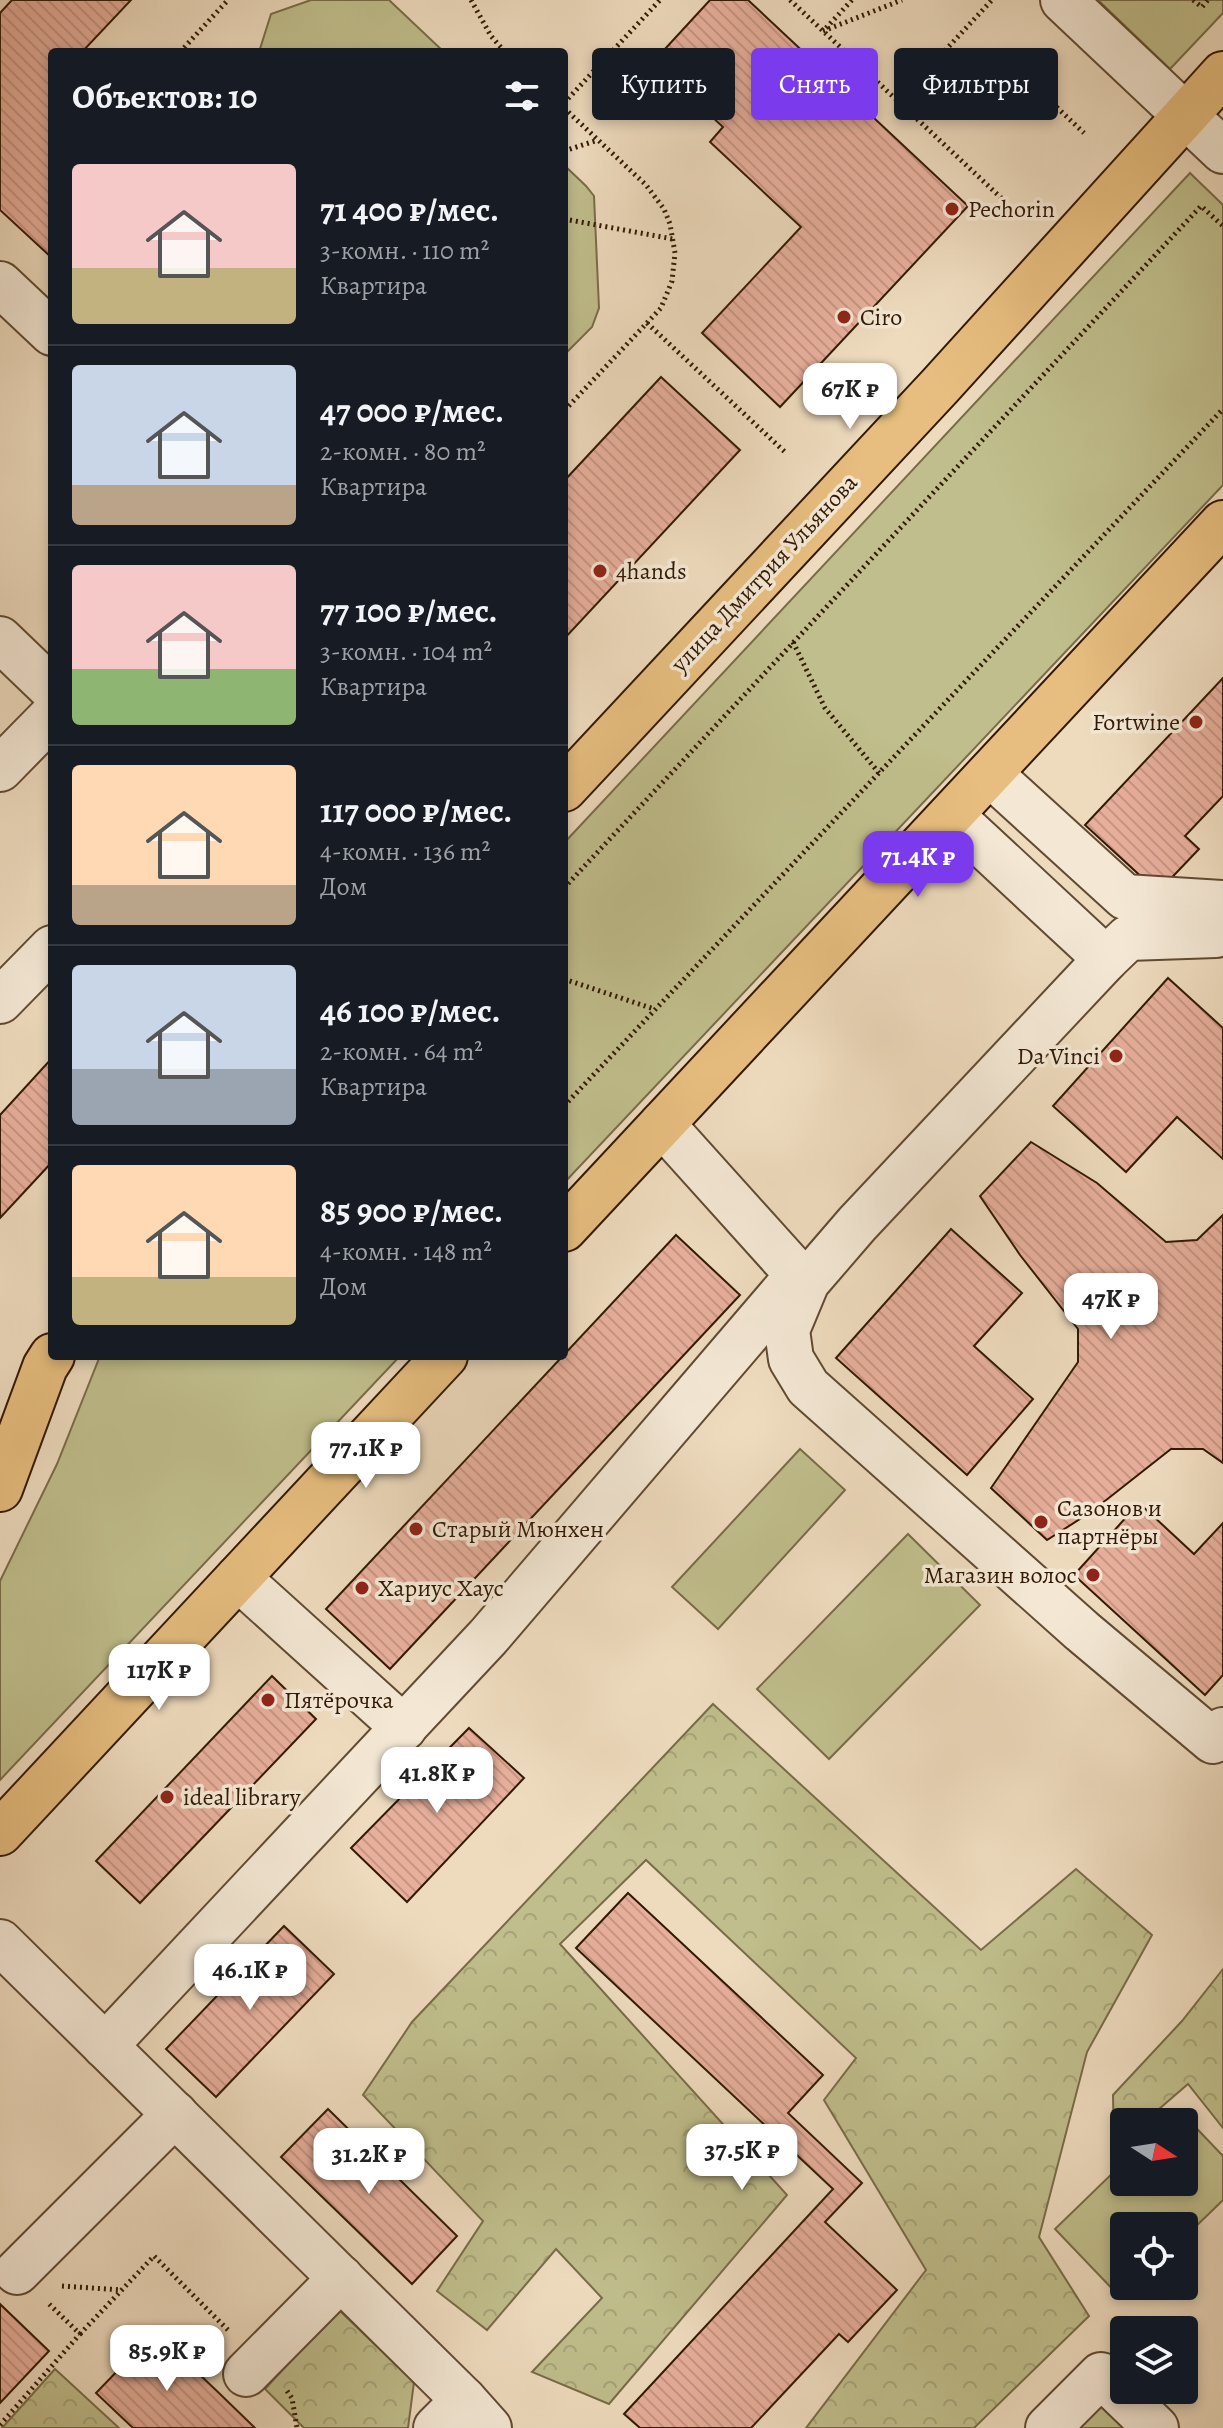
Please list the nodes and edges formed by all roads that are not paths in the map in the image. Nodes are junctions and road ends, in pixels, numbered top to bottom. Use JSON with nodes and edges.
{"nodes":[{"id":1,"x":1063,"y":0,"type":"edge"},
{"id":2,"x":1223,"y":74,"type":"edge"},
{"id":3,"x":1185,"y":117,"type":"junction"},
{"id":4,"x":1223,"y":151,"type":"edge"},
{"id":5,"x":0,"y":284,"type":"edge"},
{"id":6,"x":48,"y":329,"type":"edge"},
{"id":7,"x":1223,"y":523,"type":"edge"},
{"id":8,"x":0,"y":639,"type":"edge"},
{"id":9,"x":48,"y":685,"type":"edge"},
{"id":10,"x":48,"y":720,"type":"edge"},
{"id":11,"x":0,"y":769,"type":"edge"},
{"id":12,"x":990,"y":774,"type":"junction"},
{"id":13,"x":568,"y":785,"type":"edge"},
{"id":14,"x":951,"y":815,"type":"junction"},
{"id":15,"x":1220,"y":919,"type":"edge"},
{"id":16,"x":48,"y":952,"type":"edge"},
{"id":17,"x":1106,"y":959,"type":"junction"},
{"id":18,"x":0,"y":1001,"type":"edge"},
{"id":19,"x":662,"y":1124,"type":"junction"},
{"id":20,"x":568,"y":1225,"type":"edge"},
{"id":21,"x":49,"y":1360,"type":"edge"},
{"id":22,"x":441,"y":1360,"type":"edge"},
{"id":23,"x":0,"y":1489,"type":"edge"},
{"id":24,"x":238,"y":1578,"type":"junction"},
{"id":25,"x":404,"y":1728,"type":"junction"},
{"id":26,"x":1223,"y":1730,"type":"edge"},
{"id":27,"x":0,"y":1833,"type":"edge"},
{"id":28,"x":0,"y":1942,"type":"edge"},
{"id":29,"x":105,"y":2046,"type":"junction"},
{"id":30,"x":175,"y":2114,"type":"junction"},
{"id":31,"x":341,"y":2278,"type":"junction"},
{"id":32,"x":28,"y":2283,"type":"road end"},
{"id":33,"x":246,"y":2374,"type":"dead end"},
{"id":34,"x":463,"y":2419,"type":"edge"},
{"id":35,"x":1048,"y":2428,"type":"edge"},
{"id":36,"x":1156,"y":2428,"type":"edge"}],
"edges":[{"from":1,"to":3,"type":"street"},
{"from":2,"to":3,"type":"main road","name":"улица Дмитрия Ульянова"},
{"from":3,"to":4,"type":"street"},
{"from":3,"to":13,"type":"main road","name":"улица Дмитрия Ульянова"},
{"from":5,"to":6,"type":"street"},
{"from":7,"to":12,"type":"main road"},
{"from":8,"to":9,"type":"street"},
{"from":10,"to":11,"type":"street"},
{"from":12,"to":14,"type":"main road"},
{"from":12,"to":15,"type":"street"},
{"from":14,"to":17,"type":"street"},
{"from":14,"to":19,"type":"main road"},
{"from":15,"to":17,"type":"street"},
{"from":16,"to":18,"type":"street"},
{"from":17,"to":26,"type":"street"},
{"from":19,"to":20,"type":"main road"},
{"from":19,"to":25,"type":"street"},
{"from":21,"to":23,"type":"main road"},
{"from":22,"to":24,"type":"main road"},
{"from":24,"to":25,"type":"street"},
{"from":24,"to":27,"type":"main road"},
{"from":25,"to":29,"type":"street"},
{"from":28,"to":29,"type":"street"},
{"from":29,"to":30,"type":"street"},
{"from":30,"to":31,"type":"street"},
{"from":30,"to":32,"type":"street"},
{"from":31,"to":33,"type":"street"},
{"from":31,"to":34,"type":"street"},
{"from":35,"to":36,"type":"street"}]}
